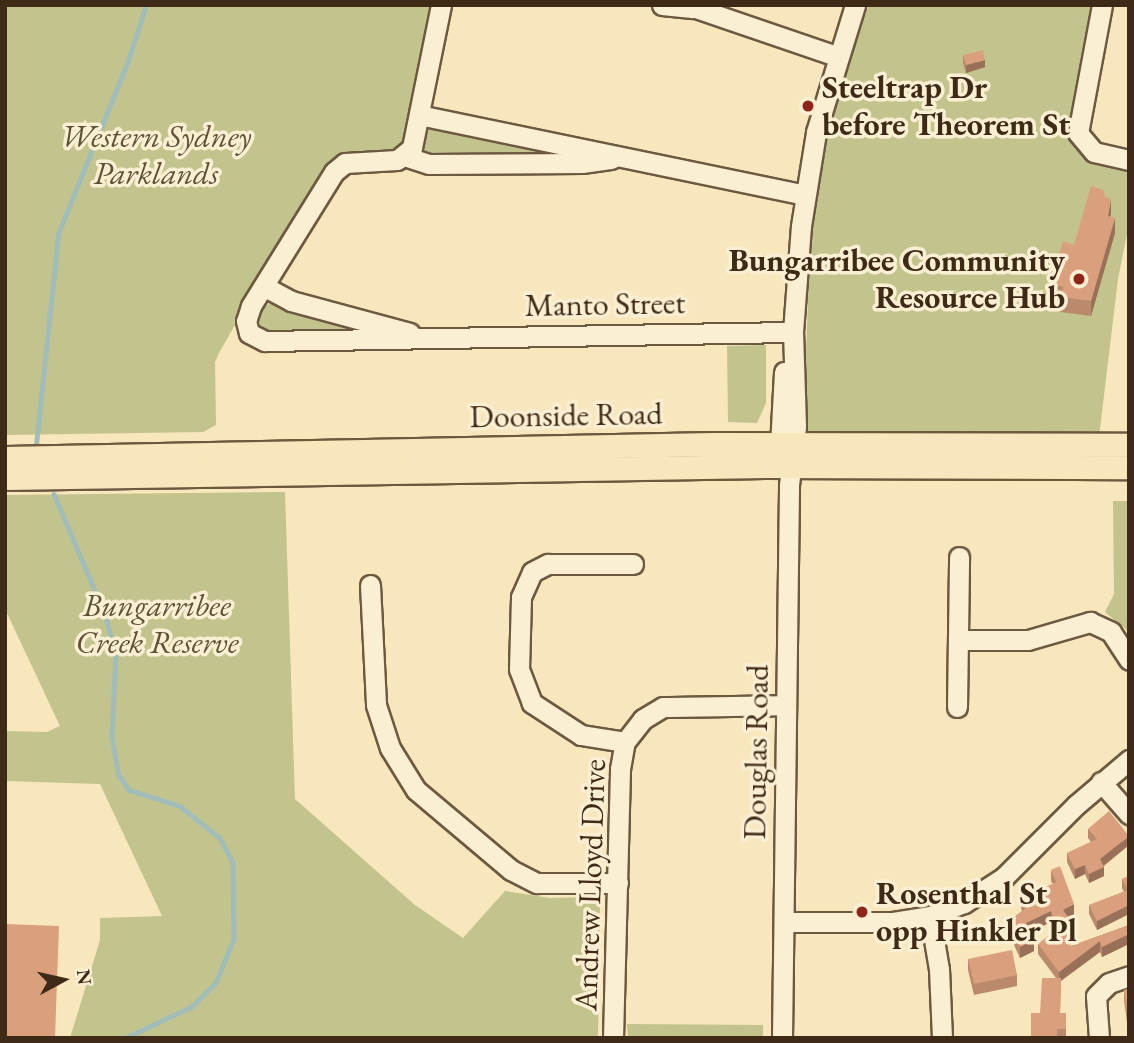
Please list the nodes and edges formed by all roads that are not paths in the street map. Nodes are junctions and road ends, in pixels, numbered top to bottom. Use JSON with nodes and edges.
{"nodes":[{"id":1,"x":441,"y":5,"type":"edge"},
{"id":2,"x":663,"y":5,"type":"edge"},
{"id":3,"x":855,"y":5,"type":"edge"},
{"id":4,"x":1102,"y":5,"type":"edge"},
{"id":5,"x":690,"y":6,"type":"edge"},
{"id":6,"x":836,"y":56,"type":"junction"},
{"id":7,"x":419,"y":115,"type":"junction"},
{"id":8,"x":404,"y":156,"type":"junction"},
{"id":9,"x":616,"y":158,"type":"junction"},
{"id":10,"x":1129,"y":160,"type":"edge"},
{"id":11,"x":805,"y":195,"type":"junction"},
{"id":12,"x":265,"y":287,"type":"junction"},
{"id":13,"x":793,"y":332,"type":"junction"},
{"id":14,"x":417,"y":335,"type":"junction"},
{"id":15,"x":1129,"y":445,"type":"edge"},
{"id":16,"x":788,"y":452,"type":"junction"},
{"id":17,"x":5,"y":458,"type":"edge"},
{"id":18,"x":1129,"y":467,"type":"edge"},
{"id":19,"x":5,"y":478,"type":"edge"},
{"id":20,"x":959,"y":557,"type":"dead end"},
{"id":21,"x":633,"y":564,"type":"dead end"},
{"id":22,"x":370,"y":584,"type":"dead end"},
{"id":23,"x":958,"y":640,"type":"junction"},
{"id":24,"x":1129,"y":660,"type":"edge"},
{"id":25,"x":786,"y":705,"type":"junction"},
{"id":26,"x":957,"y":707,"type":"dead end"},
{"id":27,"x":625,"y":742,"type":"junction"},
{"id":28,"x":1129,"y":760,"type":"edge"},
{"id":29,"x":1101,"y":782,"type":"junction"},
{"id":30,"x":1129,"y":814,"type":"edge"},
{"id":31,"x":618,"y":883,"type":"junction"},
{"id":32,"x":930,"y":916,"type":"junction"},
{"id":33,"x":784,"y":922,"type":"junction"},
{"id":34,"x":1129,"y":976,"type":"edge"},
{"id":35,"x":613,"y":1038,"type":"edge"},
{"id":36,"x":782,"y":1038,"type":"edge"},
{"id":37,"x":942,"y":1038,"type":"edge"},
{"id":38,"x":1099,"y":1038,"type":"edge"}],
"edges":[{"from":1,"to":7,"type":"street"},
{"from":2,"to":5,"type":"street"},
{"from":3,"to":6,"type":"street","name":"Douglas Road"},
{"from":4,"to":10,"type":"street"},
{"from":5,"to":6,"type":"street"},
{"from":6,"to":11,"type":"street","name":"Douglas Road"},
{"from":7,"to":8,"type":"street"},
{"from":7,"to":9,"type":"street"},
{"from":8,"to":9,"type":"street"},
{"from":8,"to":12,"type":"street"},
{"from":9,"to":11,"type":"street"},
{"from":11,"to":13,"type":"street","name":"Douglas Road"},
{"from":12,"to":14,"type":"street","name":"Manto Street"},
{"from":12,"to":14,"type":"street","name":"Manto Street"},
{"from":13,"to":14,"type":"street","name":"Manto Street"},
{"from":13,"to":16,"type":"street","name":"Douglas Road"},
{"from":15,"to":16,"type":"main road","name":"Doonside Road"},
{"from":16,"to":17,"type":"main road","name":"Doonside Road"},
{"from":16,"to":18,"type":"main road","name":"Doonside Road"},
{"from":16,"to":19,"type":"main road","name":"Doonside Road"},
{"from":16,"to":25,"type":"street","name":"Douglas Road"},
{"from":20,"to":23,"type":"street"},
{"from":21,"to":27,"type":"street"},
{"from":22,"to":31,"type":"street"},
{"from":23,"to":24,"type":"street"},
{"from":23,"to":26,"type":"street"},
{"from":25,"to":27,"type":"street","name":"Andrew Lloyd Drive"},
{"from":25,"to":33,"type":"street","name":"Douglas Road"},
{"from":27,"to":31,"type":"street","name":"Andrew Lloyd Drive"},
{"from":28,"to":29,"type":"street"},
{"from":29,"to":30,"type":"street"},
{"from":29,"to":32,"type":"street"},
{"from":31,"to":35,"type":"street","name":"Andrew Lloyd Drive"},
{"from":32,"to":33,"type":"street"},
{"from":32,"to":37,"type":"street"},
{"from":33,"to":36,"type":"street","name":"Douglas Road"},
{"from":34,"to":38,"type":"street"}]}
